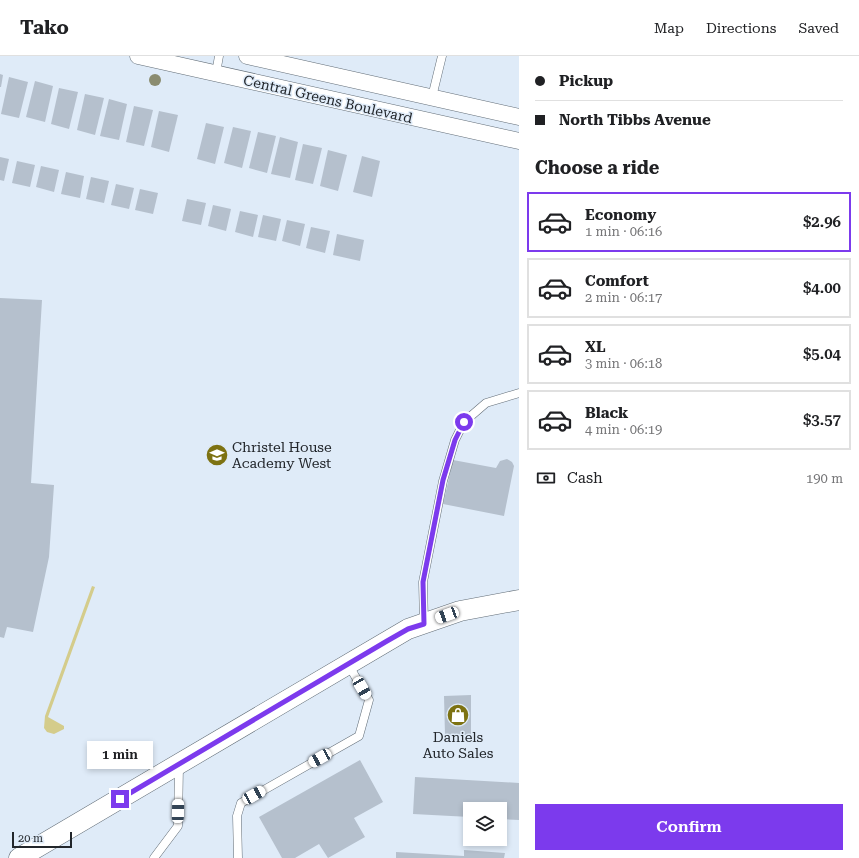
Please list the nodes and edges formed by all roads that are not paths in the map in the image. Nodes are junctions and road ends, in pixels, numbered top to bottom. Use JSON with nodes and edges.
{"nodes":[{"id":1,"x":138,"y":56,"type":"edge"},
{"id":2,"x":219,"y":56,"type":"edge"},
{"id":3,"x":247,"y":56,"type":"edge"},
{"id":4,"x":442,"y":56,"type":"edge"},
{"id":5,"x":190,"y":62,"type":"edge"},
{"id":6,"x":216,"y":73,"type":"junction"},
{"id":7,"x":432,"y":98,"type":"junction"},
{"id":8,"x":519,"y":117,"type":"edge"},
{"id":9,"x":519,"y":141,"type":"edge"},
{"id":10,"x":519,"y":393,"type":"edge"},
{"id":11,"x":519,"y":600,"type":"edge"},
{"id":12,"x":424,"y":624,"type":"junction"},
{"id":13,"x":348,"y":664,"type":"junction"},
{"id":14,"x":180,"y":764,"type":"junction"},
{"id":15,"x":19,"y":858,"type":"edge"},
{"id":16,"x":154,"y":858,"type":"edge"},
{"id":17,"x":238,"y":858,"type":"edge"}],
"edges":[{"from":1,"to":5,"type":"street","name":"Central Greens Boulevard"},
{"from":2,"to":6,"type":"lane"},
{"from":3,"to":7,"type":"street","name":"Central Greens Boulevard"},
{"from":4,"to":7,"type":"lane"},
{"from":5,"to":6,"type":"street","name":"Central Greens Boulevard"},
{"from":6,"to":9,"type":"street","name":"Central Greens Boulevard"},
{"from":7,"to":8,"type":"street","name":"Central Greens Boulevard"},
{"from":10,"to":12,"type":"lane"},
{"from":11,"to":12,"type":"street"},
{"from":12,"to":13,"type":"street"},
{"from":13,"to":14,"type":"street"},
{"from":13,"to":17,"type":"lane"},
{"from":14,"to":15,"type":"street"},
{"from":14,"to":16,"type":"lane"}]}
